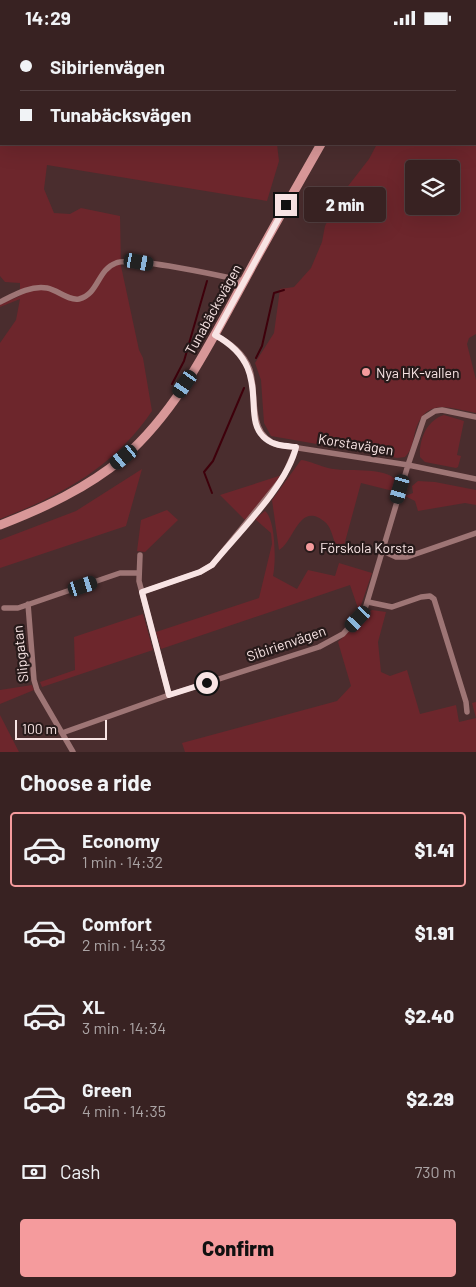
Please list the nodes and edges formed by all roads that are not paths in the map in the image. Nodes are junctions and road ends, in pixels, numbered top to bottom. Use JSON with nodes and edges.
{"nodes":[{"id":1,"x":320,"y":145,"type":"edge"},
{"id":2,"x":244,"y":281,"type":"junction"},
{"id":3,"x":0,"y":302,"type":"edge"},
{"id":4,"x":215,"y":335,"type":"junction"},
{"id":5,"x":476,"y":417,"type":"edge"},
{"id":6,"x":296,"y":447,"type":"junction"},
{"id":7,"x":408,"y":465,"type":"junction"},
{"id":8,"x":476,"y":479,"type":"edge"},
{"id":9,"x":0,"y":525,"type":"edge"},
{"id":10,"x":476,"y":533,"type":"edge"},
{"id":11,"x":382,"y":551,"type":"junction"},
{"id":12,"x":140,"y":555,"type":"dead end"},
{"id":13,"x":138,"y":573,"type":"junction"},
{"id":14,"x":142,"y":592,"type":"junction"},
{"id":15,"x":368,"y":602,"type":"junction"},
{"id":16,"x":28,"y":605,"type":"junction"},
{"id":17,"x":4,"y":609,"type":"dead end"},
{"id":18,"x":169,"y":695,"type":"junction"},
{"id":19,"x":467,"y":712,"type":"dead end"},
{"id":20,"x":62,"y":733,"type":"junction"},
{"id":21,"x":73,"y":752,"type":"edge"}],
"edges":[{"from":1,"to":2,"type":"street","name":"Tunabäcksvägen"},
{"from":2,"to":3,"type":"street"},
{"from":2,"to":4,"type":"street","name":"Tunabäcksvägen"},
{"from":4,"to":6,"type":"street","name":"Korstavägen"},
{"from":4,"to":9,"type":"street","name":"Tunabäcksvägen"},
{"from":5,"to":7,"type":"street","name":"Sibirienvägen"},
{"from":6,"to":7,"type":"street","name":"Korstavägen"},
{"from":6,"to":14,"type":"street"},
{"from":7,"to":8,"type":"street","name":"Korstavägen"},
{"from":7,"to":11,"type":"street","name":"Sibirienvägen"},
{"from":10,"to":11,"type":"street"},
{"from":11,"to":15,"type":"street","name":"Sibirienvägen"},
{"from":12,"to":13,"type":"street"},
{"from":13,"to":14,"type":"street"},
{"from":13,"to":16,"type":"street"},
{"from":14,"to":18,"type":"street"},
{"from":15,"to":18,"type":"street","name":"Sibirienvägen"},
{"from":15,"to":19,"type":"street"},
{"from":16,"to":17,"type":"street"},
{"from":16,"to":20,"type":"street","name":"Slipgatan"},
{"from":18,"to":20,"type":"street","name":"Sibirienvägen"},
{"from":20,"to":21,"type":"street","name":"Slipgatan"}]}
